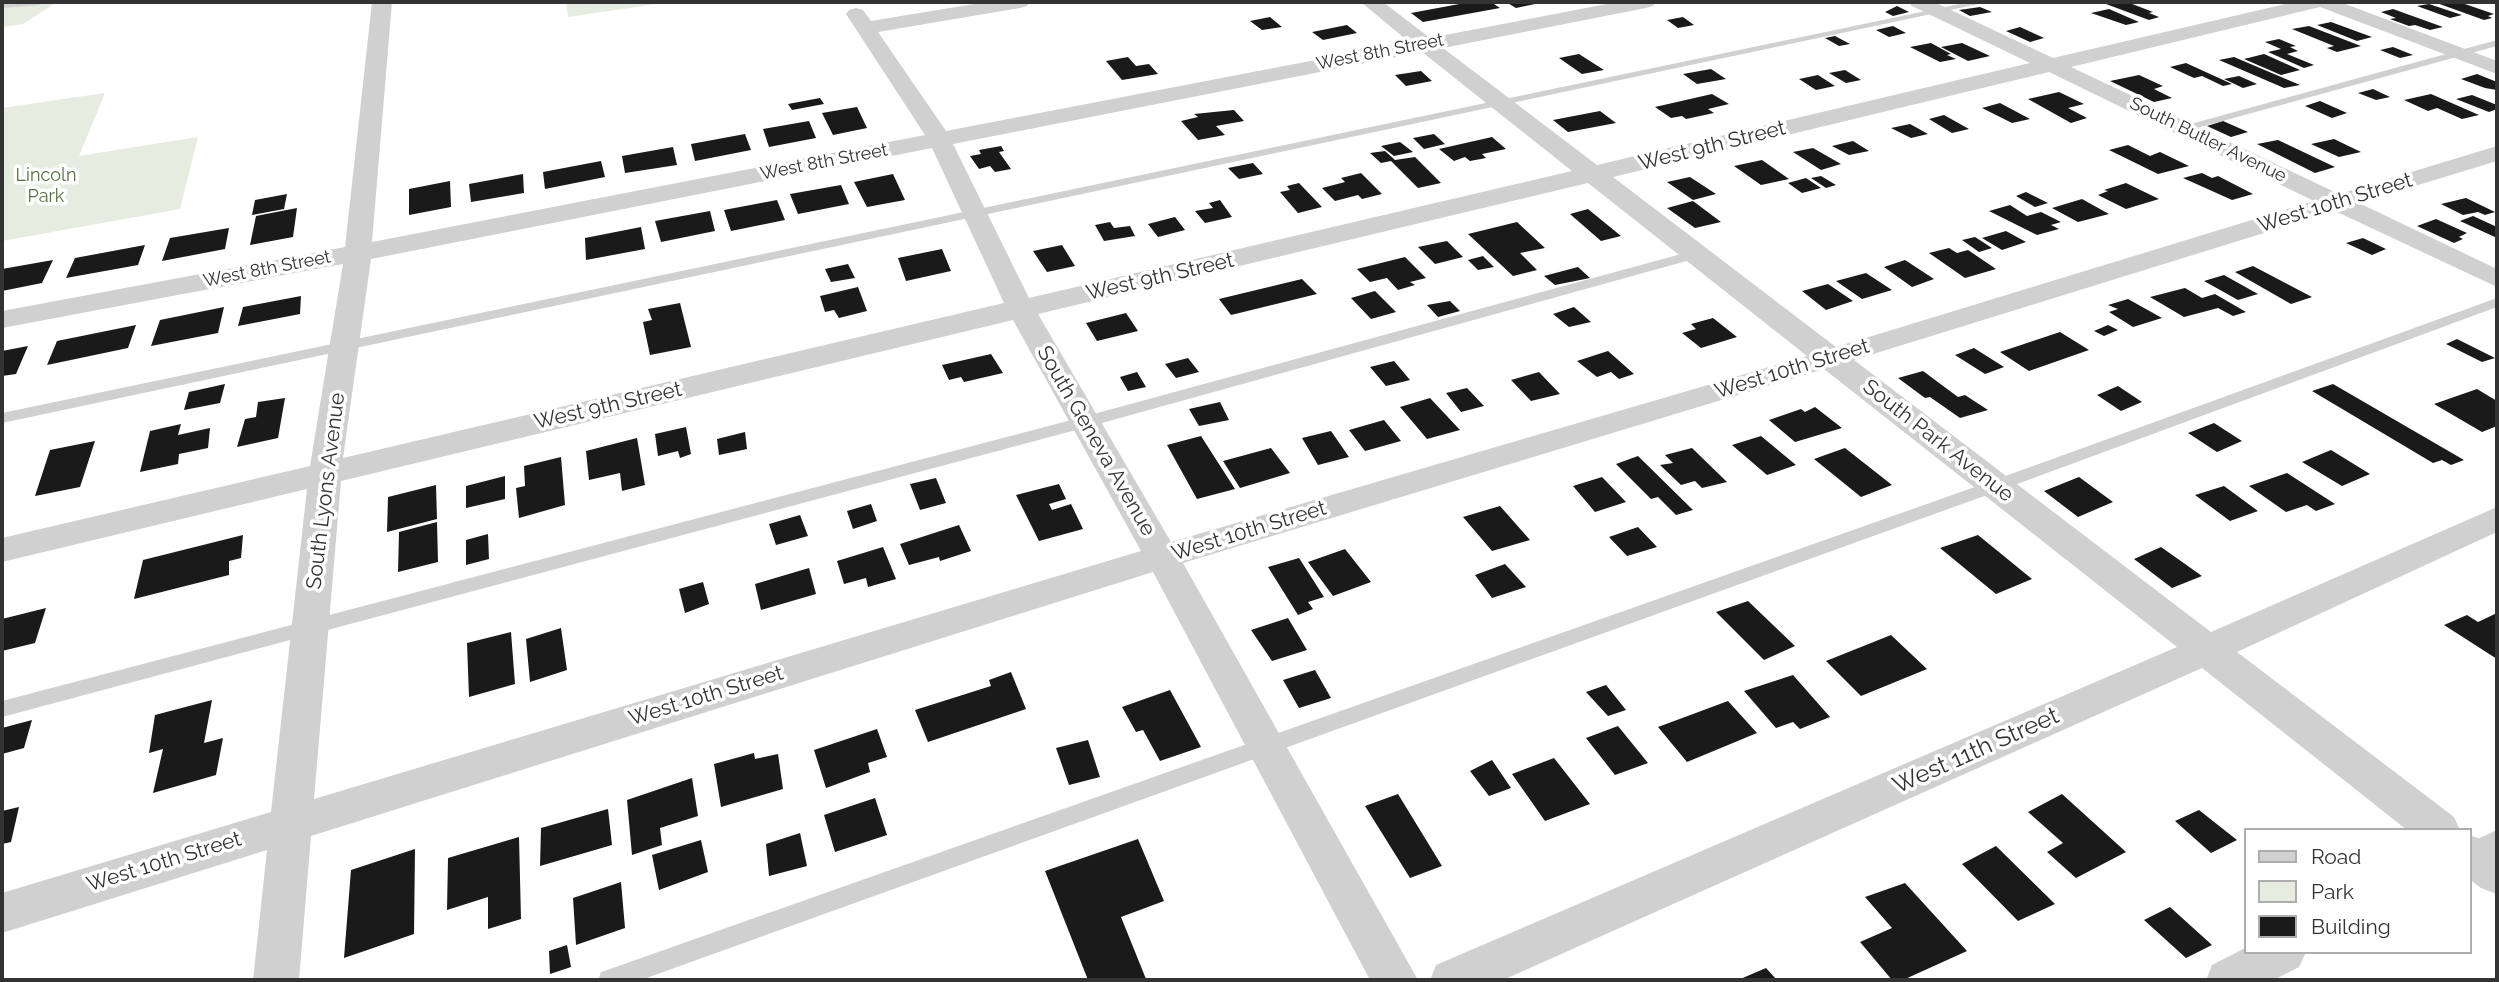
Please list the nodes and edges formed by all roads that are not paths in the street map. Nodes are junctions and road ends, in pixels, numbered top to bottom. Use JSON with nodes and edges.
{"nodes":[{"id":1,"x":39,"y":2,"type":"edge"},
{"id":2,"x":382,"y":2,"type":"edge"},
{"id":3,"x":1020,"y":2,"type":"edge"},
{"id":4,"x":1371,"y":2,"type":"edge"},
{"id":5,"x":1646,"y":2,"type":"edge"},
{"id":6,"x":1983,"y":2,"type":"edge"},
{"id":7,"x":2318,"y":2,"type":"edge"},
{"id":8,"x":2323,"y":2,"type":"edge"},
{"id":9,"x":2,"y":5,"type":"edge"},
{"id":10,"x":1928,"y":6,"type":"edge"},
{"id":11,"x":1424,"y":43,"type":"junction"},
{"id":12,"x":2497,"y":43,"type":"edge"},
{"id":13,"x":2458,"y":53,"type":"junction"},
{"id":14,"x":2048,"y":64,"type":"junction"},
{"id":15,"x":2497,"y":68,"type":"edge"},
{"id":16,"x":1501,"y":103,"type":"junction"},
{"id":17,"x":2182,"y":128,"type":"junction"},
{"id":18,"x":939,"y":139,"type":"junction"},
{"id":19,"x":2497,"y":153,"type":"edge"},
{"id":20,"x":1593,"y":174,"type":"junction"},
{"id":21,"x":2338,"y":202,"type":"junction"},
{"id":22,"x":976,"y":215,"type":"junction"},
{"id":23,"x":358,"y":253,"type":"junction"},
{"id":24,"x":1696,"y":254,"type":"junction"},
{"id":25,"x":2497,"y":279,"type":"edge"},
{"id":26,"x":2497,"y":302,"type":"edge"},
{"id":27,"x":1021,"y":309,"type":"junction"},
{"id":28,"x":2,"y":319,"type":"edge"},
{"id":29,"x":344,"y":345,"type":"junction"},
{"id":30,"x":1831,"y":358,"type":"junction"},
{"id":31,"x":2,"y":418,"type":"edge"},
{"id":32,"x":1085,"y":422,"type":"junction"},
{"id":33,"x":325,"y":472,"type":"junction"},
{"id":34,"x":1995,"y":486,"type":"junction"},
{"id":35,"x":2497,"y":518,"type":"edge"},
{"id":36,"x":2,"y":550,"type":"edge"},
{"id":37,"x":1162,"y":557,"type":"junction"},
{"id":38,"x":311,"y":625,"type":"junction"},
{"id":39,"x":2207,"y":650,"type":"junction"},
{"id":40,"x":2,"y":709,"type":"edge"},
{"id":41,"x":1265,"y":745,"type":"junction"},
{"id":42,"x":293,"y":822,"type":"junction"},
{"id":43,"x":2443,"y":828,"type":"edge"},
{"id":44,"x":2,"y":913,"type":"edge"},
{"id":45,"x":2279,"y":954,"type":"edge"},
{"id":46,"x":276,"y":980,"type":"edge"},
{"id":47,"x":610,"y":980,"type":"edge"},
{"id":48,"x":1395,"y":980,"type":"edge"},
{"id":49,"x":1453,"y":980,"type":"edge"},
{"id":50,"x":2229,"y":980,"type":"edge"}],
"edges":[{"from":1,"to":9,"type":"lane"},
{"from":2,"to":23,"type":"street","name":"South Lyons Avenue"},
{"from":3,"to":18,"type":"street","name":"South Geneva Avenue"},
{"from":4,"to":11,"type":"street","name":"South Park Avenue"},
{"from":5,"to":11,"type":"street","name":"West 8th Street"},
{"from":6,"to":10,"type":"lane"},
{"from":7,"to":14,"type":"street","name":"West 9th Street"},
{"from":8,"to":13,"type":"street"},
{"from":10,"to":14,"type":"street","name":"South Butler Avenue"},
{"from":10,"to":16,"type":"lane"},
{"from":11,"to":16,"type":"street","name":"South Park Avenue"},
{"from":11,"to":18,"type":"street","name":"West 8th Street"},
{"from":12,"to":13,"type":"lane"},
{"from":13,"to":15,"type":"street"},
{"from":13,"to":17,"type":"lane"},
{"from":14,"to":17,"type":"street","name":"South Butler Avenue"},
{"from":14,"to":20,"type":"street","name":"West 9th Street"},
{"from":16,"to":20,"type":"street","name":"South Park Avenue"},
{"from":16,"to":22,"type":"lane"},
{"from":17,"to":21,"type":"street","name":"South Butler Avenue"},
{"from":18,"to":22,"type":"street","name":"South Geneva Avenue"},
{"from":18,"to":23,"type":"street","name":"West 8th Street"},
{"from":19,"to":21,"type":"street","name":"West 10th Street"},
{"from":20,"to":24,"type":"street","name":"South Park Avenue"},
{"from":20,"to":27,"type":"street","name":"West 9th Street"},
{"from":21,"to":25,"type":"street","name":"South Butler Avenue"},
{"from":21,"to":30,"type":"street","name":"West 10th Street"},
{"from":22,"to":27,"type":"street","name":"South Geneva Avenue"},
{"from":22,"to":29,"type":"lane"},
{"from":23,"to":28,"type":"street","name":"West 8th Street"},
{"from":23,"to":29,"type":"street","name":"South Lyons Avenue"},
{"from":24,"to":30,"type":"street","name":"South Park Avenue"},
{"from":24,"to":32,"type":"lane"},
{"from":26,"to":34,"type":"lane"},
{"from":27,"to":32,"type":"street","name":"South Geneva Avenue"},
{"from":27,"to":33,"type":"street","name":"West 9th Street"},
{"from":29,"to":31,"type":"lane"},
{"from":29,"to":33,"type":"street","name":"South Lyons Avenue"},
{"from":30,"to":34,"type":"street","name":"South Park Avenue"},
{"from":30,"to":37,"type":"street","name":"West 10th Street"},
{"from":32,"to":37,"type":"street","name":"South Geneva Avenue"},
{"from":32,"to":38,"type":"lane"},
{"from":33,"to":36,"type":"street","name":"West 9th Street"},
{"from":33,"to":38,"type":"street","name":"South Lyons Avenue"},
{"from":34,"to":39,"type":"street","name":"South Park Avenue"},
{"from":34,"to":41,"type":"lane"},
{"from":35,"to":39,"type":"street","name":"West 11th Street"},
{"from":37,"to":41,"type":"street","name":"South Geneva Avenue"},
{"from":37,"to":42,"type":"street","name":"West 10th Street"},
{"from":38,"to":40,"type":"lane"},
{"from":38,"to":42,"type":"street","name":"South Lyons Avenue"},
{"from":39,"to":43,"type":"street","name":"South Park Avenue"},
{"from":39,"to":49,"type":"street","name":"West 11th Street"},
{"from":41,"to":47,"type":"lane"},
{"from":41,"to":48,"type":"street","name":"South Geneva Avenue"},
{"from":42,"to":44,"type":"street","name":"West 10th Street"},
{"from":42,"to":46,"type":"street","name":"South Lyons Avenue"},
{"from":45,"to":50,"type":"street"}]}
